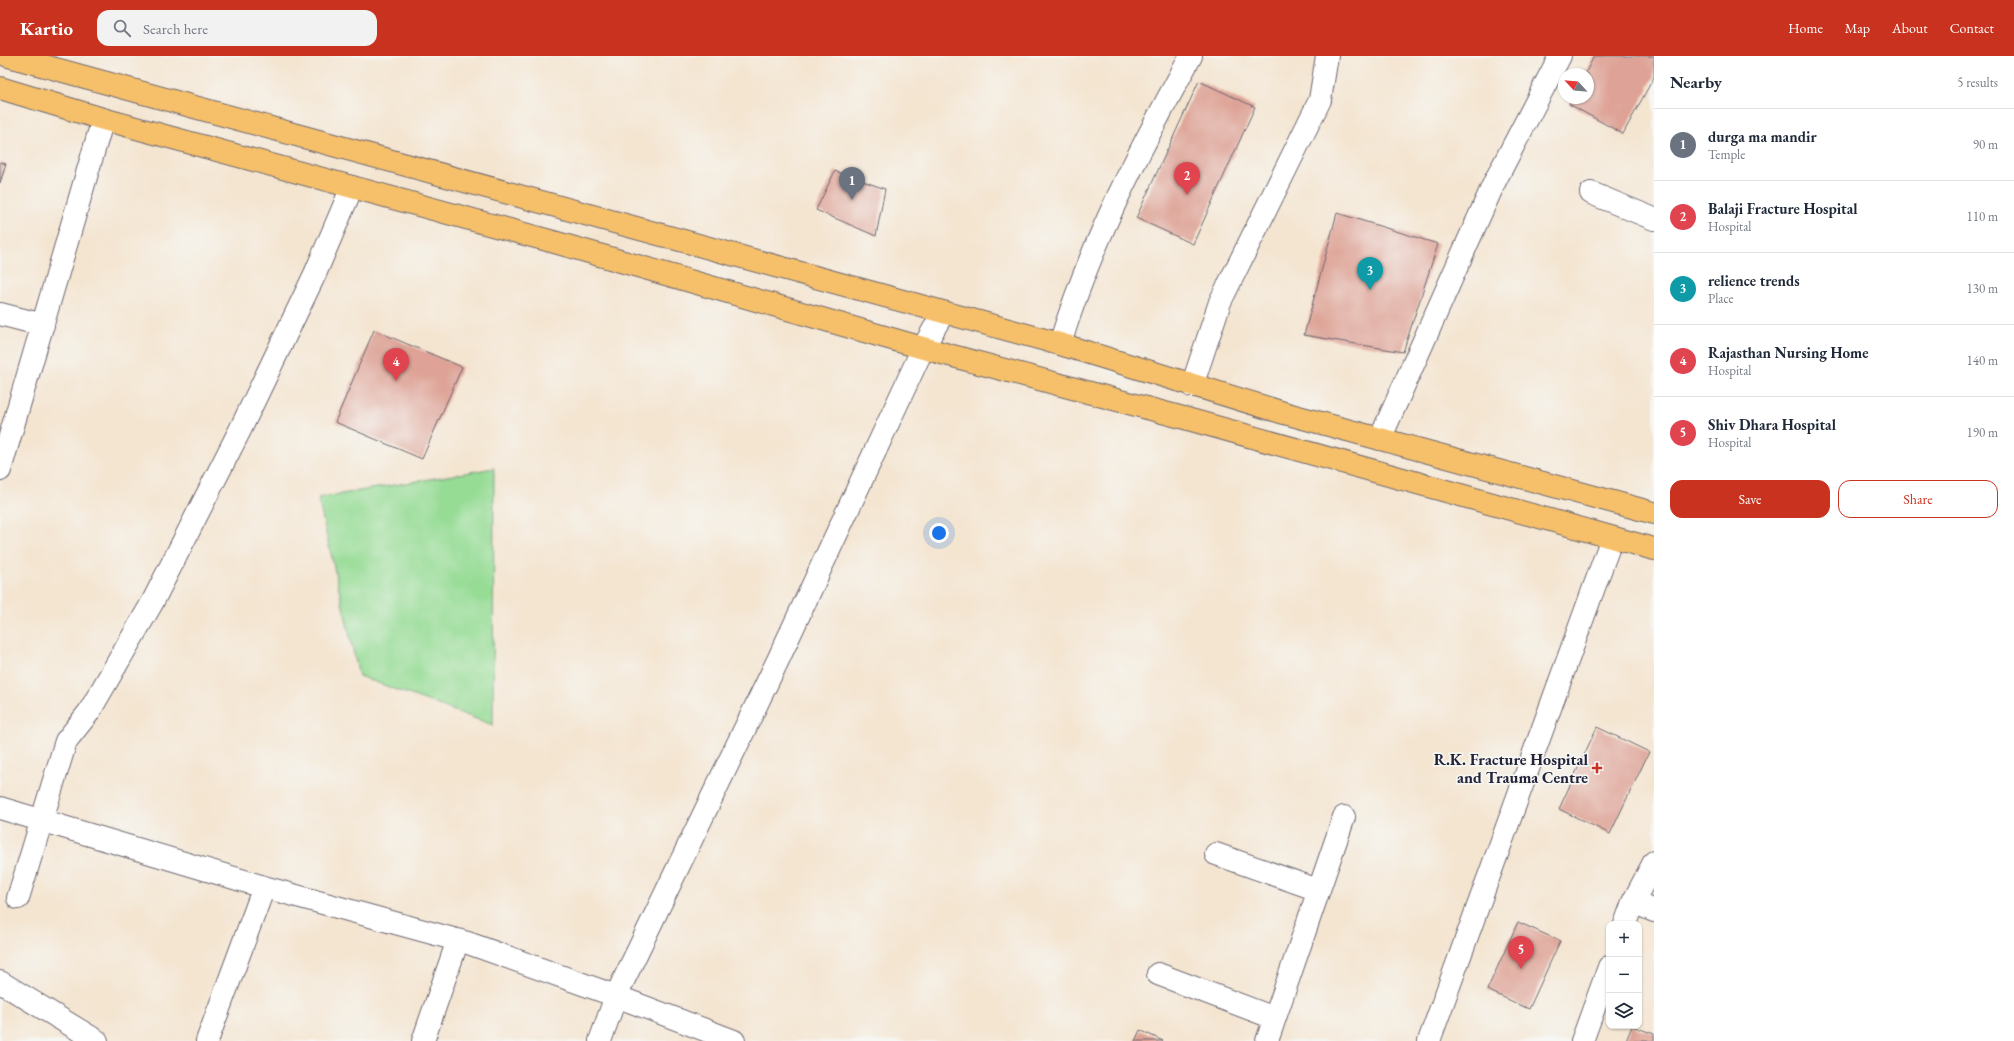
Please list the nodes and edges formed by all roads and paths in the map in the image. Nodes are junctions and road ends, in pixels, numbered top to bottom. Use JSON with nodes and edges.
{"nodes":[{"id":1,"x":8,"y":56,"type":"edge"},
{"id":2,"x":1191,"y":56,"type":"edge"},
{"id":3,"x":1327,"y":56,"type":"edge"},
{"id":4,"x":1560,"y":56,"type":"edge"},
{"id":5,"x":0,"y":88,"type":"edge"},
{"id":6,"x":103,"y":119,"type":"junction"},
{"id":7,"x":352,"y":187,"type":"junction"},
{"id":8,"x":1591,"y":193,"type":"dead end"},
{"id":9,"x":1654,"y":219,"type":"edge"},
{"id":10,"x":943,"y":313,"type":"junction"},
{"id":11,"x":0,"y":314,"type":"edge"},
{"id":12,"x":43,"y":325,"type":"junction"},
{"id":13,"x":1060,"y":344,"type":"junction"},
{"id":14,"x":923,"y":348,"type":"junction"},
{"id":15,"x":1192,"y":386,"type":"junction"},
{"id":16,"x":1380,"y":439,"type":"junction"},
{"id":17,"x":0,"y":470,"type":"edge"},
{"id":18,"x":1654,"y":513,"type":"edge"},
{"id":19,"x":1612,"y":538,"type":"junction"},
{"id":20,"x":1654,"y":549,"type":"edge"},
{"id":21,"x":0,"y":808,"type":"edge"},
{"id":22,"x":1344,"y":817,"type":"dead end"},
{"id":23,"x":41,"y":820,"type":"junction"},
{"id":24,"x":1216,"y":854,"type":"dead end"},
{"id":25,"x":1654,"y":862,"type":"edge"},
{"id":26,"x":264,"y":887,"type":"junction"},
{"id":27,"x":1318,"y":890,"type":"junction"},
{"id":28,"x":18,"y":898,"type":"dead end"},
{"id":29,"x":1633,"y":902,"type":"junction"},
{"id":30,"x":1654,"y":911,"type":"edge"},
{"id":31,"x":1626,"y":921,"type":"edge"},
{"id":32,"x":458,"y":940,"type":"junction"},
{"id":33,"x":1158,"y":974,"type":"dead end"},
{"id":34,"x":1606,"y":975,"type":"edge"},
{"id":35,"x":0,"y":982,"type":"edge"},
{"id":36,"x":616,"y":996,"type":"junction"},
{"id":37,"x":1274,"y":1018,"type":"junction"},
{"id":38,"x":97,"y":1041,"type":"edge"},
{"id":39,"x":207,"y":1041,"type":"edge"},
{"id":40,"x":423,"y":1041,"type":"edge"},
{"id":41,"x":600,"y":1041,"type":"edge"},
{"id":42,"x":734,"y":1041,"type":"edge"},
{"id":43,"x":1267,"y":1041,"type":"edge"},
{"id":44,"x":1429,"y":1041,"type":"edge"},
{"id":45,"x":1582,"y":1041,"type":"edge"}],
"edges":[{"from":1,"to":10,"type":"main road"},
{"from":2,"to":13,"type":"street"},
{"from":3,"to":15,"type":"street"},
{"from":4,"to":16,"type":"street"},
{"from":5,"to":6,"type":"main road"},
{"from":6,"to":7,"type":"main road"},
{"from":6,"to":12,"type":"street"},
{"from":7,"to":14,"type":"main road"},
{"from":7,"to":23,"type":"street"},
{"from":8,"to":9,"type":"street"},
{"from":10,"to":13,"type":"main road"},
{"from":10,"to":14,"type":"street"},
{"from":11,"to":12,"type":"street"},
{"from":12,"to":17,"type":"street"},
{"from":13,"to":15,"type":"main road"},
{"from":14,"to":19,"type":"main road"},
{"from":14,"to":36,"type":"street"},
{"from":15,"to":16,"type":"main road"},
{"from":16,"to":18,"type":"main road"},
{"from":19,"to":20,"type":"main road"},
{"from":19,"to":44,"type":"street"},
{"from":21,"to":23,"type":"street"},
{"from":22,"to":27,"type":"street"},
{"from":23,"to":26,"type":"street"},
{"from":23,"to":28,"type":"street"},
{"from":24,"to":27,"type":"street"},
{"from":25,"to":29,"type":"street"},
{"from":26,"to":32,"type":"street"},
{"from":26,"to":39,"type":"street"},
{"from":27,"to":37,"type":"street"},
{"from":29,"to":30,"type":"street"},
{"from":29,"to":31,"type":"street"},
{"from":32,"to":36,"type":"street"},
{"from":32,"to":40,"type":"street"},
{"from":33,"to":37,"type":"street"},
{"from":34,"to":45,"type":"street"},
{"from":35,"to":38,"type":"street"},
{"from":36,"to":41,"type":"street"},
{"from":36,"to":42,"type":"street"},
{"from":37,"to":43,"type":"street"}]}
